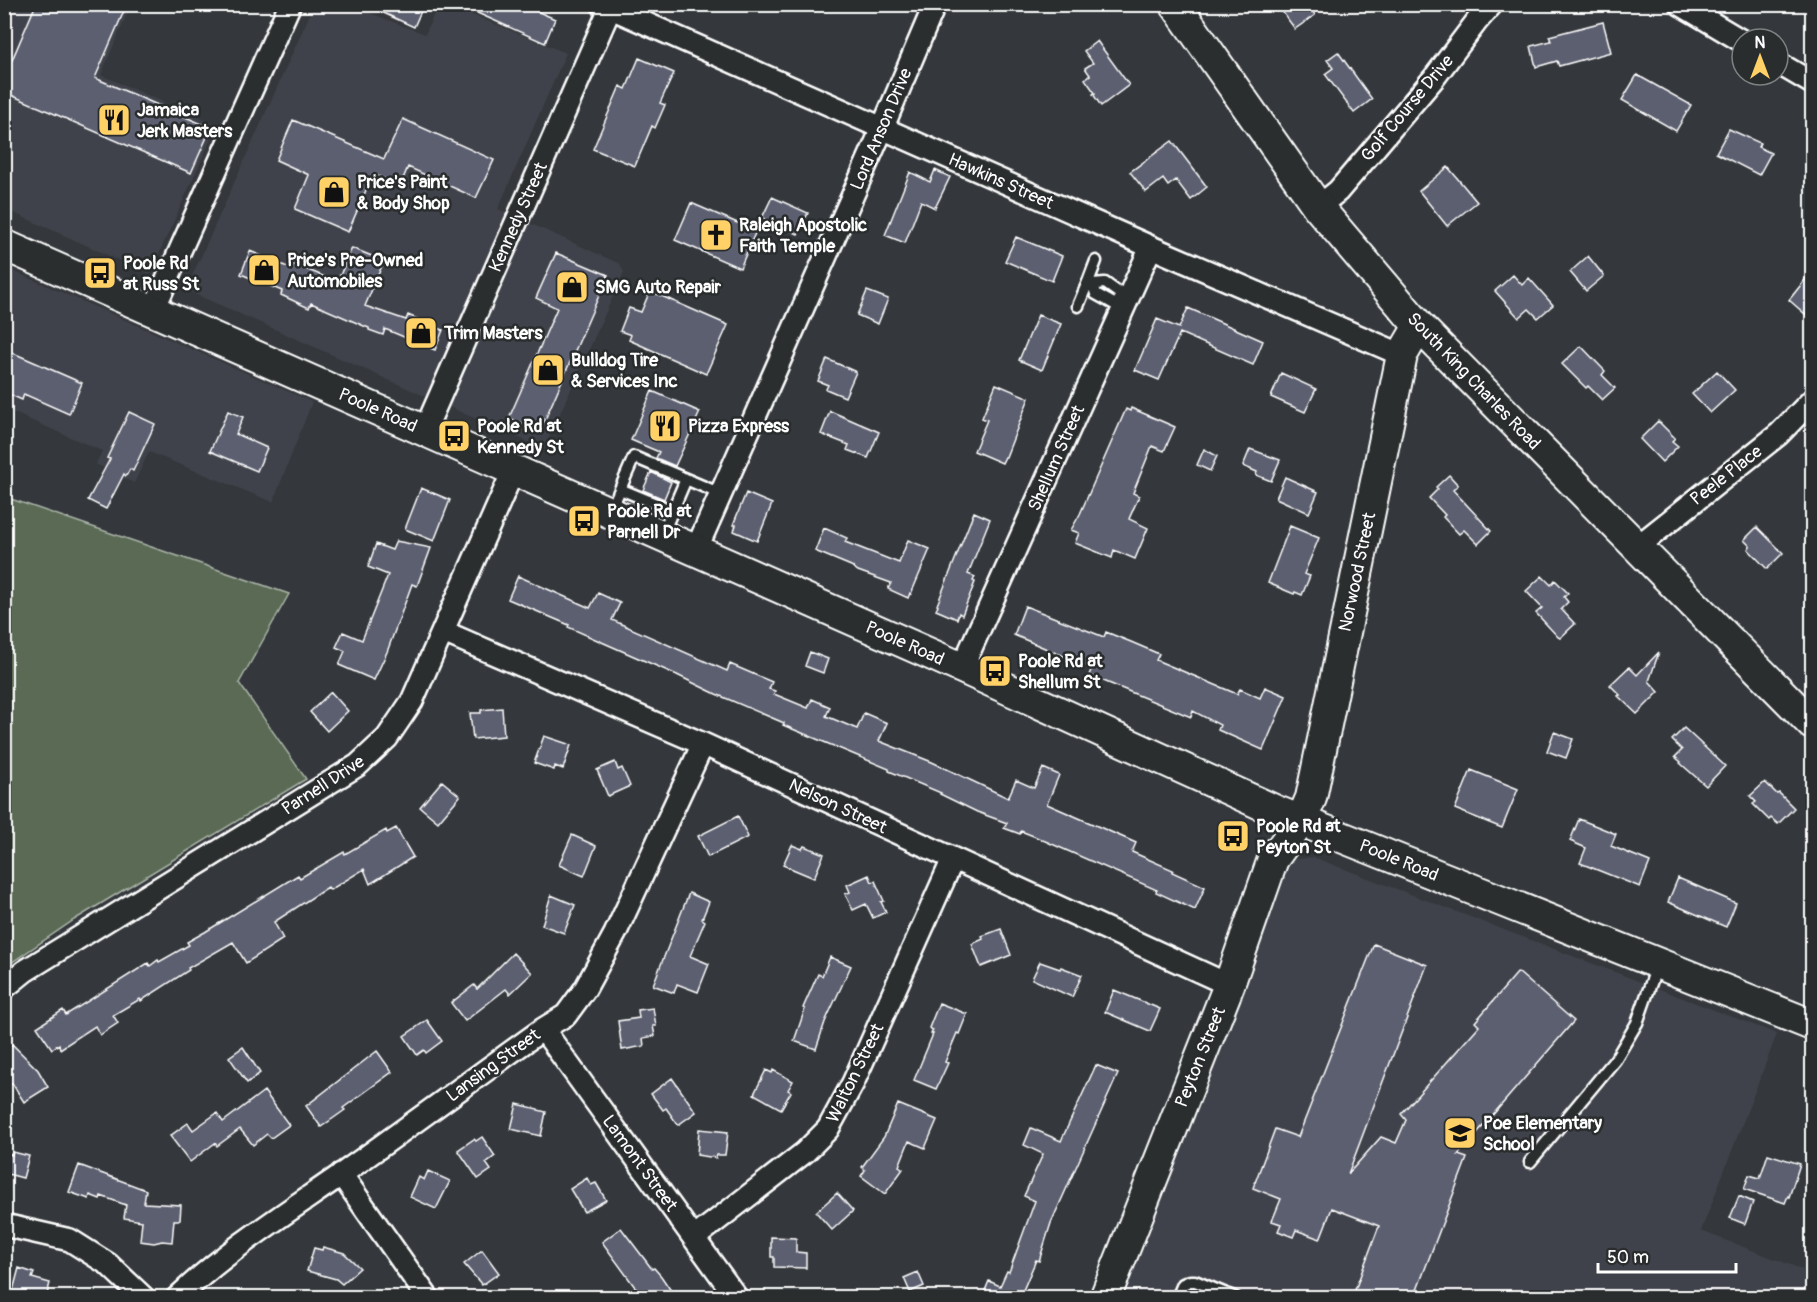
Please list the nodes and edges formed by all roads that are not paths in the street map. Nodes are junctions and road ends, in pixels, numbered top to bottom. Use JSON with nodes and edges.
{"nodes":[{"id":1,"x":290,"y":4,"type":"edge"},
{"id":2,"x":935,"y":4,"type":"edge"},
{"id":3,"x":1176,"y":4,"type":"edge"},
{"id":4,"x":1492,"y":4,"type":"edge"},
{"id":5,"x":1680,"y":4,"type":"edge"},
{"id":6,"x":608,"y":6,"type":"edge"},
{"id":7,"x":1730,"y":34,"type":"edge"},
{"id":8,"x":1790,"y":70,"type":"edge"},
{"id":9,"x":1812,"y":83,"type":"edge"},
{"id":10,"x":882,"y":129,"type":"junction"},
{"id":11,"x":1318,"y":207,"type":"junction"},
{"id":12,"x":4,"y":244,"type":"edge"},
{"id":13,"x":1151,"y":247,"type":"junction"},
{"id":14,"x":1096,"y":261,"type":"dead end"},
{"id":15,"x":1091,"y":283,"type":"junction"},
{"id":16,"x":1123,"y":302,"type":"junction"},
{"id":17,"x":1078,"y":306,"type":"dead end"},
{"id":18,"x":153,"y":311,"type":"junction"},
{"id":19,"x":1419,"y":326,"type":"junction"},
{"id":20,"x":1402,"y":354,"type":"junction"},
{"id":21,"x":1812,"y":400,"type":"edge"},
{"id":22,"x":425,"y":430,"type":"junction"},
{"id":23,"x":514,"y":469,"type":"junction"},
{"id":24,"x":686,"y":479,"type":"junction"},
{"id":25,"x":720,"y":494,"type":"junction"},
{"id":26,"x":615,"y":500,"type":"junction"},
{"id":27,"x":667,"y":523,"type":"junction"},
{"id":28,"x":1637,"y":547,"type":"junction"},
{"id":29,"x":696,"y":550,"type":"junction"},
{"id":30,"x":444,"y":632,"type":"junction"},
{"id":31,"x":962,"y":668,"type":"junction"},
{"id":32,"x":1812,"y":724,"type":"edge"},
{"id":33,"x":703,"y":744,"type":"junction"},
{"id":34,"x":1301,"y":821,"type":"junction"},
{"id":35,"x":953,"y":859,"type":"junction"},
{"id":36,"x":1658,"y":963,"type":"junction"},
{"id":37,"x":1229,"y":986,"type":"junction"},
{"id":38,"x":4,"y":988,"type":"edge"},
{"id":39,"x":1812,"y":1025,"type":"edge"},
{"id":40,"x":543,"y":1029,"type":"junction"},
{"id":41,"x":1530,"y":1162,"type":"dead end"},
{"id":42,"x":341,"y":1174,"type":"junction"},
{"id":43,"x":4,"y":1225,"type":"edge"},
{"id":44,"x":694,"y":1238,"type":"junction"},
{"id":45,"x":144,"y":1298,"type":"edge"},
{"id":46,"x":177,"y":1298,"type":"edge"},
{"id":47,"x":428,"y":1298,"type":"edge"},
{"id":48,"x":737,"y":1298,"type":"edge"},
{"id":49,"x":1105,"y":1298,"type":"edge"},
{"id":50,"x":1178,"y":1298,"type":"edge"},
{"id":51,"x":1236,"y":1298,"type":"edge"}],
"edges":[{"from":1,"to":18,"type":"street"},
{"from":2,"to":10,"type":"street","name":"Lord Anson Drive"},
{"from":3,"to":11,"type":"street","name":"South King Charles Road"},
{"from":4,"to":11,"type":"street","name":"Golf Course Drive"},
{"from":5,"to":7,"type":"street"},
{"from":6,"to":10,"type":"street","name":"Hawkins Street"},
{"from":6,"to":22,"type":"street","name":"Kennedy Street"},
{"from":8,"to":9,"type":"street"},
{"from":10,"to":13,"type":"street","name":"Hawkins Street"},
{"from":10,"to":25,"type":"street","name":"Lord Anson Drive"},
{"from":11,"to":19,"type":"street","name":"South King Charles Road"},
{"from":12,"to":18,"type":"street","name":"Poole Road"},
{"from":13,"to":16,"type":"street","name":"Shellum Street"},
{"from":13,"to":20,"type":"street","name":"Hawkins Street"},
{"from":14,"to":15,"type":"lane"},
{"from":15,"to":16,"type":"lane"},
{"from":15,"to":17,"type":"lane"},
{"from":16,"to":31,"type":"street","name":"Shellum Street"},
{"from":18,"to":22,"type":"street","name":"Poole Road"},
{"from":19,"to":20,"type":"street","name":"Norwood Street"},
{"from":19,"to":28,"type":"street","name":"South King Charles Road"},
{"from":20,"to":34,"type":"street","name":"Norwood Street"},
{"from":21,"to":28,"type":"street","name":"Peele Place"},
{"from":22,"to":23,"type":"street","name":"Poole Road"},
{"from":23,"to":26,"type":"street","name":"Poole Road"},
{"from":23,"to":30,"type":"street","name":"Parnell Drive"},
{"from":24,"to":25,"type":"lane"},
{"from":24,"to":26,"type":"lane"},
{"from":24,"to":27,"type":"lane"},
{"from":25,"to":29,"type":"street","name":"Lord Anson Drive"},
{"from":26,"to":27,"type":"street","name":"Poole Road"},
{"from":27,"to":29,"type":"street","name":"Poole Road"},
{"from":28,"to":32,"type":"street","name":"South King Charles Road"},
{"from":29,"to":31,"type":"street","name":"Poole Road"},
{"from":30,"to":33,"type":"street","name":"Nelson Street"},
{"from":30,"to":38,"type":"street","name":"Parnell Drive"},
{"from":31,"to":34,"type":"street","name":"Poole Road"},
{"from":33,"to":35,"type":"street","name":"Nelson Street"},
{"from":33,"to":40,"type":"street","name":"Lansing Street"},
{"from":34,"to":36,"type":"street","name":"Poole Road"},
{"from":34,"to":37,"type":"street","name":"Peyton Street"},
{"from":35,"to":37,"type":"street","name":"Nelson Street"},
{"from":35,"to":44,"type":"street","name":"Walton Street"},
{"from":36,"to":39,"type":"street","name":"Poole Road"},
{"from":36,"to":41,"type":"lane"},
{"from":37,"to":49,"type":"street","name":"Peyton Street"},
{"from":40,"to":42,"type":"street","name":"Lansing Street"},
{"from":40,"to":44,"type":"street","name":"Lamont Street"},
{"from":42,"to":46,"type":"street","name":"Lansing Street"},
{"from":42,"to":47,"type":"street"},
{"from":43,"to":45,"type":"street"},
{"from":44,"to":48,"type":"street","name":"Lamont Street"},
{"from":50,"to":51,"type":"lane"}]}
